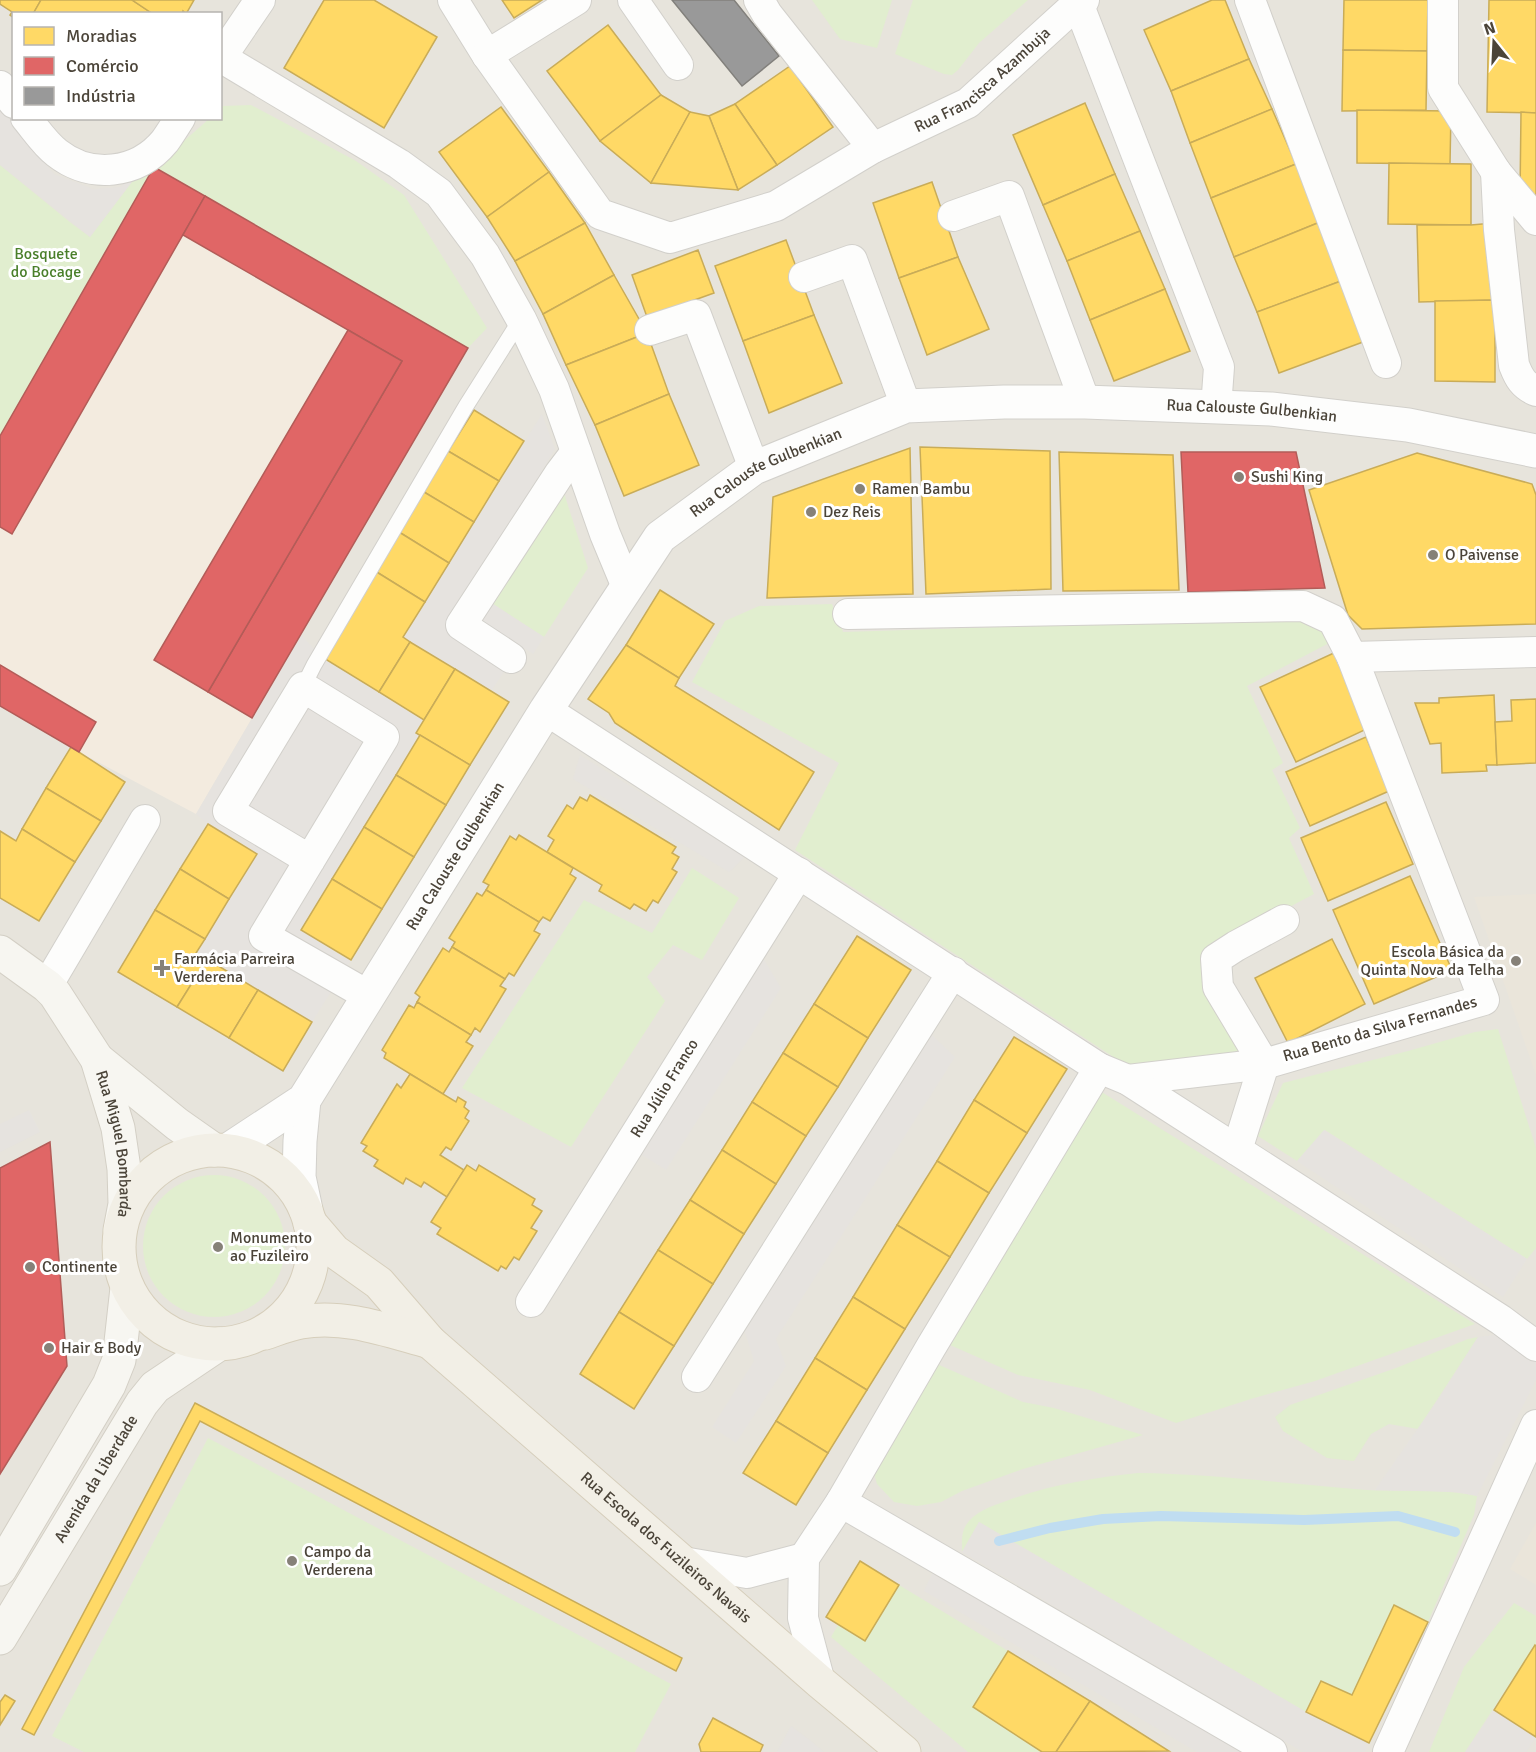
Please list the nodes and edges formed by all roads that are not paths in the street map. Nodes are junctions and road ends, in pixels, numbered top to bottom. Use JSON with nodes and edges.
{"nodes":[{"id":1,"x":260,"y":0,"type":"edge"},
{"id":2,"x":453,"y":0,"type":"edge"},
{"id":3,"x":576,"y":0,"type":"edge"},
{"id":4,"x":633,"y":0,"type":"edge"},
{"id":5,"x":759,"y":0,"type":"edge"},
{"id":6,"x":1250,"y":0,"type":"edge"},
{"id":7,"x":1443,"y":0,"type":"edge"},
{"id":8,"x":1081,"y":2,"type":"edge"},
{"id":9,"x":488,"y":56,"type":"junction"},
{"id":10,"x":222,"y":57,"type":"edge"},
{"id":11,"x":222,"y":60,"type":"edge"},
{"id":12,"x":678,"y":65,"type":"dead end"},
{"id":13,"x":0,"y":86,"type":"edge"},
{"id":14,"x":12,"y":101,"type":"edge"},
{"id":15,"x":28,"y":120,"type":"edge"},
{"id":16,"x":179,"y":120,"type":"edge"},
{"id":17,"x":873,"y":148,"type":"junction"},
{"id":18,"x":1496,"y":172,"type":"junction"},
{"id":19,"x":952,"y":216,"type":"dead end"},
{"id":20,"x":1536,"y":220,"type":"edge"},
{"id":21,"x":804,"y":277,"type":"dead end"},
{"id":22,"x":521,"y":319,"type":"junction"},
{"id":23,"x":650,"y":330,"type":"dead end"},
{"id":24,"x":1386,"y":363,"type":"dead end"},
{"id":25,"x":1536,"y":391,"type":"edge"},
{"id":26,"x":1085,"y":402,"type":"junction"},
{"id":27,"x":906,"y":406,"type":"junction"},
{"id":28,"x":1216,"y":408,"type":"junction"},
{"id":29,"x":576,"y":452,"type":"junction"},
{"id":30,"x":1536,"y":452,"type":"edge"},
{"id":31,"x":754,"y":468,"type":"junction"},
{"id":32,"x":627,"y":587,"type":"junction"},
{"id":33,"x":848,"y":614,"type":"dead end"},
{"id":34,"x":1536,"y":652,"type":"edge"},
{"id":35,"x":1352,"y":657,"type":"junction"},
{"id":36,"x":511,"y":658,"type":"dead end"},
{"id":37,"x":303,"y":687,"type":"junction"},
{"id":38,"x":546,"y":710,"type":"junction"},
{"id":39,"x":145,"y":820,"type":"dead end"},
{"id":40,"x":310,"y":860,"type":"junction"},
{"id":41,"x":799,"y":873,"type":"junction"},
{"id":42,"x":1284,"y":920,"type":"dead end"},
{"id":43,"x":0,"y":952,"type":"edge"},
{"id":44,"x":953,"y":972,"type":"junction"},
{"id":45,"x":46,"y":986,"type":"junction"},
{"id":46,"x":369,"y":996,"type":"junction"},
{"id":47,"x":97,"y":1059,"type":"junction"},
{"id":48,"x":1264,"y":1064,"type":"junction"},
{"id":49,"x":1099,"y":1068,"type":"junction"},
{"id":50,"x":1128,"y":1080,"type":"junction"},
{"id":51,"x":304,"y":1100,"type":"junction"},
{"id":52,"x":221,"y":1150,"type":"junction"},
{"id":53,"x":1237,"y":1150,"type":"junction"},
{"id":54,"x":308,"y":1216,"type":"junction"},
{"id":55,"x":120,"y":1230,"type":"junction"},
{"id":56,"x":127,"y":1288,"type":"junction"},
{"id":57,"x":531,"y":1302,"type":"dead end"},
{"id":58,"x":234,"y":1341,"type":"junction"},
{"id":59,"x":430,"y":1342,"type":"junction"},
{"id":60,"x":1536,"y":1346,"type":"edge"},
{"id":61,"x":697,"y":1377,"type":"dead end"},
{"id":62,"x":1536,"y":1425,"type":"edge"},
{"id":63,"x":841,"y":1502,"type":"junction"},
{"id":64,"x":804,"y":1558,"type":"junction"},
{"id":65,"x":683,"y":1562,"type":"junction"},
{"id":66,"x":0,"y":1569,"type":"edge"},
{"id":67,"x":0,"y":1638,"type":"edge"},
{"id":68,"x":820,"y":1682,"type":"junction"},
{"id":69,"x":896,"y":1749,"type":"edge"},
{"id":70,"x":1272,"y":1752,"type":"edge"},
{"id":71,"x":1388,"y":1752,"type":"edge"}],
"edges":[{"from":1,"to":10,"type":"street"},
{"from":2,"to":9,"type":"street","name":"Rua Francisca Azambuja"},
{"from":3,"to":9,"type":"street"},
{"from":4,"to":12,"type":"street"},
{"from":5,"to":17,"type":"street"},
{"from":6,"to":24,"type":"street"},
{"from":7,"to":18,"type":"street"},
{"from":8,"to":17,"type":"street","name":"Rua Francisca Azambuja"},
{"from":8,"to":28,"type":"street"},
{"from":9,"to":17,"type":"street","name":"Rua Francisca Azambuja"},
{"from":11,"to":22,"type":"street"},
{"from":13,"to":14,"type":"street"},
{"from":15,"to":16,"type":"street"},
{"from":18,"to":20,"type":"street"},
{"from":18,"to":25,"type":"street"},
{"from":19,"to":26,"type":"street"},
{"from":21,"to":27,"type":"street"},
{"from":22,"to":29,"type":"street"},
{"from":22,"to":37,"type":"lane"},
{"from":23,"to":31,"type":"street"},
{"from":26,"to":27,"type":"street","name":"Rua Calouste Gulbenkian"},
{"from":26,"to":28,"type":"street","name":"Rua Calouste Gulbenkian"},
{"from":27,"to":31,"type":"street","name":"Rua Calouste Gulbenkian"},
{"from":28,"to":30,"type":"street","name":"Rua Calouste Gulbenkian"},
{"from":29,"to":32,"type":"street"},
{"from":29,"to":36,"type":"street"},
{"from":31,"to":32,"type":"street","name":"Rua Calouste Gulbenkian"},
{"from":32,"to":38,"type":"street","name":"Rua Calouste Gulbenkian"},
{"from":33,"to":35,"type":"street"},
{"from":34,"to":35,"type":"street"},
{"from":35,"to":48,"type":"street","name":"Rua Bento da Silva Fernandes"},
{"from":37,"to":40,"type":"street"},
{"from":37,"to":40,"type":"street"},
{"from":38,"to":41,"type":"street"},
{"from":38,"to":46,"type":"street","name":"Rua Calouste Gulbenkian"},
{"from":39,"to":45,"type":"street"},
{"from":40,"to":46,"type":"street"},
{"from":41,"to":44,"type":"street"},
{"from":41,"to":57,"type":"street","name":"Rua Júlio Franco"},
{"from":42,"to":48,"type":"street"},
{"from":43,"to":45,"type":"main road","name":"Rua Miguel Bombarda"},
{"from":44,"to":49,"type":"street"},
{"from":44,"to":61,"type":"street"},
{"from":45,"to":47,"type":"main road","name":"Rua Miguel Bombarda"},
{"from":46,"to":51,"type":"street","name":"Rua Calouste Gulbenkian"},
{"from":47,"to":52,"type":"main road","name":"Rua Miguel Bombarda"},
{"from":47,"to":55,"type":"main road","name":"Rua Miguel Bombarda"},
{"from":48,"to":50,"type":"street","name":"Rua Bento da Silva Fernandes"},
{"from":48,"to":53,"type":"street"},
{"from":49,"to":50,"type":"street"},
{"from":49,"to":63,"type":"street"},
{"from":50,"to":53,"type":"street"},
{"from":51,"to":52,"type":"street","name":"Rua Calouste Gulbenkian"},
{"from":51,"to":54,"type":"street","name":"Rua Calouste Gulbenkian"},
{"from":52,"to":54,"type":"main road"},
{"from":52,"to":55,"type":"main road"},
{"from":53,"to":60,"type":"street"},
{"from":54,"to":58,"type":"main road"},
{"from":54,"to":59,"type":"main road","name":"Rua Escola dos Fuzileiros Navais"},
{"from":55,"to":56,"type":"main road"},
{"from":56,"to":58,"type":"main road"},
{"from":56,"to":66,"type":"main road"},
{"from":58,"to":59,"type":"main road","name":"Rua Escola dos Fuzileiros Navais"},
{"from":58,"to":67,"type":"main road","name":"Avenida da Liberdade"},
{"from":59,"to":65,"type":"main road","name":"Rua Escola dos Fuzileiros Navais"},
{"from":62,"to":71,"type":"street"},
{"from":63,"to":64,"type":"street"},
{"from":63,"to":70,"type":"street"},
{"from":64,"to":65,"type":"street"},
{"from":64,"to":68,"type":"street"},
{"from":65,"to":68,"type":"main road","name":"Rua Escola dos Fuzileiros Navais"},
{"from":68,"to":69,"type":"main road","name":"Rua Escola dos Fuzileiros Navais"}]}
